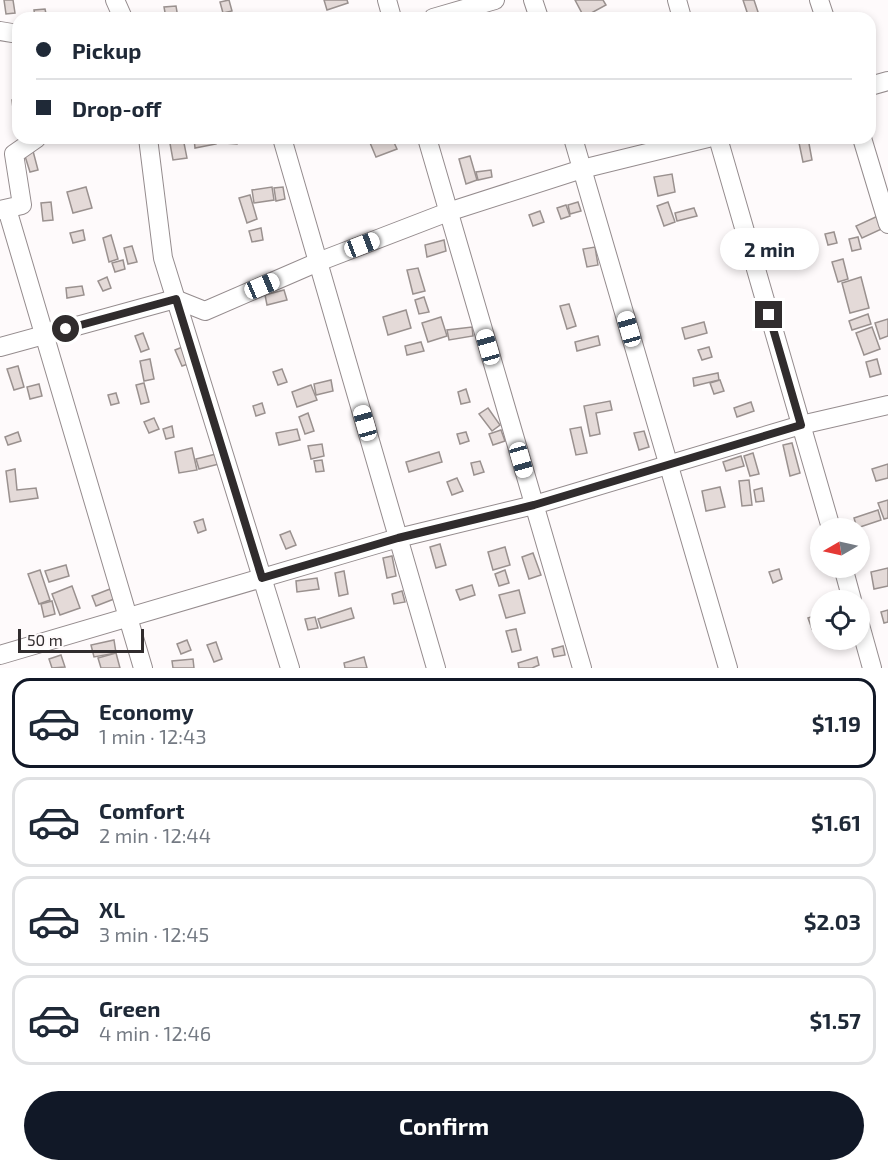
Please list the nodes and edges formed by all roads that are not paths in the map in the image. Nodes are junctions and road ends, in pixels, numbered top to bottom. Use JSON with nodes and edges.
{"nodes":[{"id":1,"x":495,"y":0,"type":"edge"},
{"id":2,"x":454,"y":12,"type":"edge"},
{"id":3,"x":28,"y":144,"type":"edge"},
{"id":4,"x":149,"y":144,"type":"edge"},
{"id":5,"x":284,"y":144,"type":"edge"},
{"id":6,"x":429,"y":144,"type":"edge"},
{"id":7,"x":575,"y":144,"type":"edge"},
{"id":8,"x":684,"y":144,"type":"edge"},
{"id":9,"x":720,"y":144,"type":"edge"},
{"id":10,"x":864,"y":144,"type":"edge"},
{"id":11,"x":582,"y":169,"type":"junction"},
{"id":12,"x":4,"y":210,"type":"edge"},
{"id":13,"x":448,"y":212,"type":"junction"},
{"id":14,"x":888,"y":224,"type":"edge"},
{"id":15,"x":318,"y":262,"type":"junction"},
{"id":16,"x":176,"y":299,"type":"junction"},
{"id":17,"x":45,"y":335,"type":"junction"},
{"id":18,"x":0,"y":347,"type":"edge"},
{"id":19,"x":888,"y":405,"type":"edge"},
{"id":20,"x":801,"y":425,"type":"junction"},
{"id":21,"x":669,"y":465,"type":"junction"},
{"id":22,"x":534,"y":505,"type":"junction"},
{"id":23,"x":828,"y":518,"type":"edge"},
{"id":24,"x":398,"y":538,"type":"junction"},
{"id":25,"x":262,"y":578,"type":"junction"},
{"id":26,"x":129,"y":618,"type":"junction"},
{"id":27,"x":867,"y":650,"type":"edge"},
{"id":28,"x":0,"y":656,"type":"edge"},
{"id":29,"x":143,"y":668,"type":"edge"},
{"id":30,"x":290,"y":668,"type":"edge"},
{"id":31,"x":436,"y":668,"type":"edge"},
{"id":32,"x":582,"y":668,"type":"edge"},
{"id":33,"x":728,"y":668,"type":"edge"},
{"id":34,"x":872,"y":668,"type":"edge"}],
"edges":[{"from":1,"to":2,"type":"street"},
{"from":3,"to":12,"type":"street"},
{"from":4,"to":16,"type":"street"},
{"from":5,"to":15,"type":"street"},
{"from":6,"to":13,"type":"street"},
{"from":7,"to":11,"type":"street"},
{"from":8,"to":11,"type":"street"},
{"from":9,"to":20,"type":"street"},
{"from":10,"to":14,"type":"street"},
{"from":11,"to":13,"type":"street"},
{"from":11,"to":21,"type":"street"},
{"from":12,"to":17,"type":"street"},
{"from":13,"to":15,"type":"street"},
{"from":13,"to":22,"type":"street"},
{"from":15,"to":16,"type":"street"},
{"from":15,"to":24,"type":"street"},
{"from":16,"to":17,"type":"street"},
{"from":16,"to":25,"type":"street"},
{"from":17,"to":18,"type":"street"},
{"from":17,"to":26,"type":"street"},
{"from":19,"to":20,"type":"street"},
{"from":20,"to":21,"type":"street"},
{"from":20,"to":23,"type":"street"},
{"from":21,"to":22,"type":"street"},
{"from":21,"to":33,"type":"street"},
{"from":22,"to":24,"type":"street"},
{"from":22,"to":32,"type":"street"},
{"from":24,"to":25,"type":"street"},
{"from":24,"to":31,"type":"street"},
{"from":25,"to":26,"type":"street"},
{"from":25,"to":30,"type":"street"},
{"from":26,"to":28,"type":"street"},
{"from":26,"to":29,"type":"street"},
{"from":27,"to":34,"type":"street"}]}
